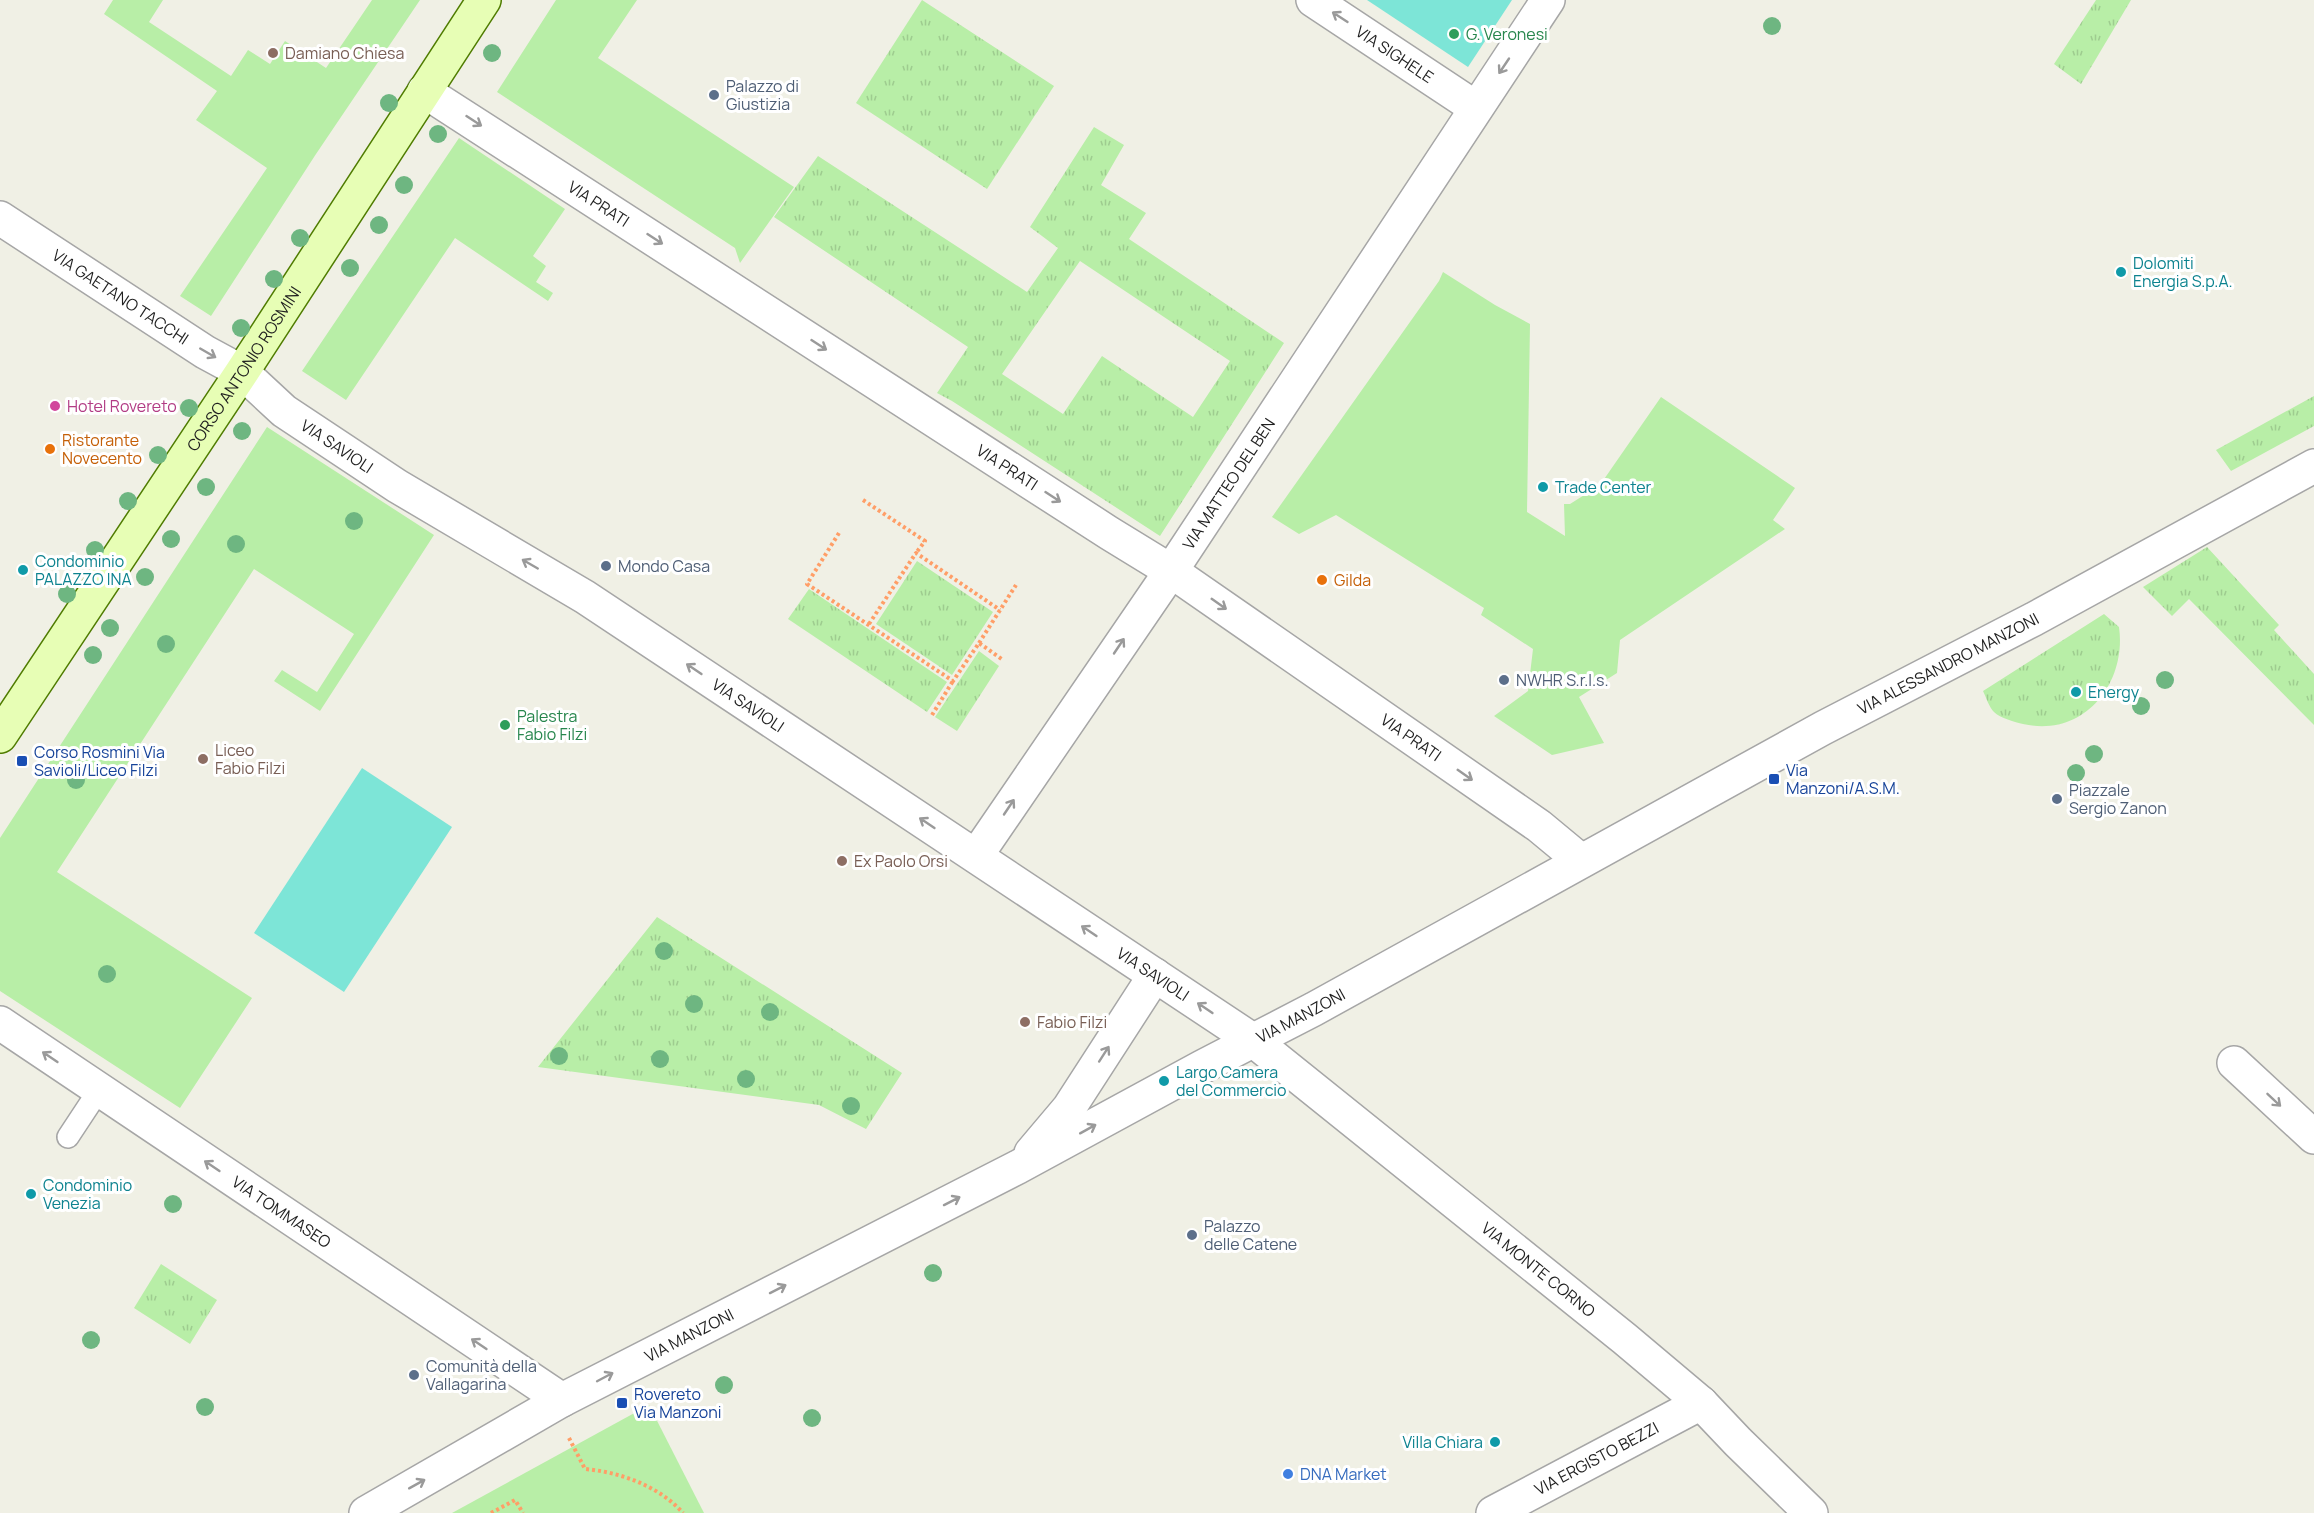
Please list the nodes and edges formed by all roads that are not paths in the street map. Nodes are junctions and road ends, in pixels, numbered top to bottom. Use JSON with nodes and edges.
{"nodes":[{"id":1,"x":483,"y":0,"type":"edge"},
{"id":2,"x":1313,"y":0,"type":"edge"},
{"id":3,"x":1548,"y":0,"type":"edge"},
{"id":4,"x":424,"y":91,"type":"junction"},
{"id":5,"x":1476,"y":108,"type":"junction"},
{"id":6,"x":0,"y":218,"type":"edge"},
{"id":7,"x":242,"y":372,"type":"junction"},
{"id":8,"x":2314,"y":466,"type":"edge"},
{"id":9,"x":1171,"y":571,"type":"junction"},
{"id":10,"x":0,"y":736,"type":"edge"},
{"id":11,"x":976,"y":856,"type":"junction"},
{"id":12,"x":1580,"y":860,"type":"junction"},
{"id":13,"x":1155,"y":975,"type":"junction"},
{"id":14,"x":0,"y":1023,"type":"edge"},
{"id":15,"x":1254,"y":1041,"type":"junction"},
{"id":16,"x":2234,"y":1063,"type":"dead end"},
{"id":17,"x":99,"y":1090,"type":"junction"},
{"id":18,"x":68,"y":1137,"type":"dead end"},
{"id":19,"x":2314,"y":1137,"type":"edge"},
{"id":20,"x":1018,"y":1167,"type":"junction"},
{"id":21,"x":556,"y":1403,"type":"junction"},
{"id":22,"x":1701,"y":1403,"type":"junction"},
{"id":23,"x":366,"y":1513,"type":"edge"},
{"id":24,"x":1493,"y":1513,"type":"edge"},
{"id":25,"x":1811,"y":1513,"type":"edge"}],
"edges":[{"from":1,"to":4,"type":"main road","name":"CORSO ANTONIO ROSMINI"},
{"from":5,"to":2,"type":"street","name":"VIA SIGHELE","one_way":true},
{"from":3,"to":5,"type":"street","name":"VIA MATTEO DEL BEN","one_way":true},
{"from":4,"to":7,"type":"main road","name":"CORSO ANTONIO ROSMINI"},
{"from":4,"to":9,"type":"street","name":"VIA PRATI","one_way":true},
{"from":5,"to":9,"type":"street","name":"VIA MATTEO DEL BEN"},
{"from":6,"to":7,"type":"street","name":"VIA GAETANO TACCHI","one_way":true},
{"from":7,"to":10,"type":"main road","name":"CORSO ANTONIO ROSMINI"},
{"from":11,"to":7,"type":"street","name":"VIA SAVIOLI","one_way":true},
{"from":8,"to":12,"type":"street","name":"VIA ALESSANDRO MANZONI"},
{"from":11,"to":9,"type":"street","name":"VIA MATTEO DEL BEN","one_way":true},
{"from":9,"to":12,"type":"street","name":"VIA PRATI","one_way":true},
{"from":13,"to":11,"type":"street","name":"VIA SAVIOLI","one_way":true},
{"from":12,"to":15,"type":"street","name":"VIA MANZONI"},
{"from":15,"to":13,"type":"street","name":"VIA SAVIOLI","one_way":true},
{"from":20,"to":13,"type":"street","name":"VIA MANZONI","one_way":true},
{"from":17,"to":14,"type":"street","name":"VIA TOMMASEO","one_way":true},
{"from":20,"to":15,"type":"street","name":"VIA MANZONI","one_way":true},
{"from":15,"to":22,"type":"street","name":"VIA MONTE CORNO"},
{"from":16,"to":19,"type":"street","one_way":true},
{"from":17,"to":18,"type":"lane"},
{"from":21,"to":17,"type":"street","name":"VIA TOMMASEO","one_way":true},
{"from":21,"to":20,"type":"street","name":"VIA MANZONI","one_way":true},
{"from":23,"to":21,"type":"street","name":"VIA MANZONI","one_way":true},
{"from":22,"to":24,"type":"street","name":"VIA ERGISTO BEZZI"},
{"from":22,"to":25,"type":"street","name":"VIA MONTE CORNO"}]}
